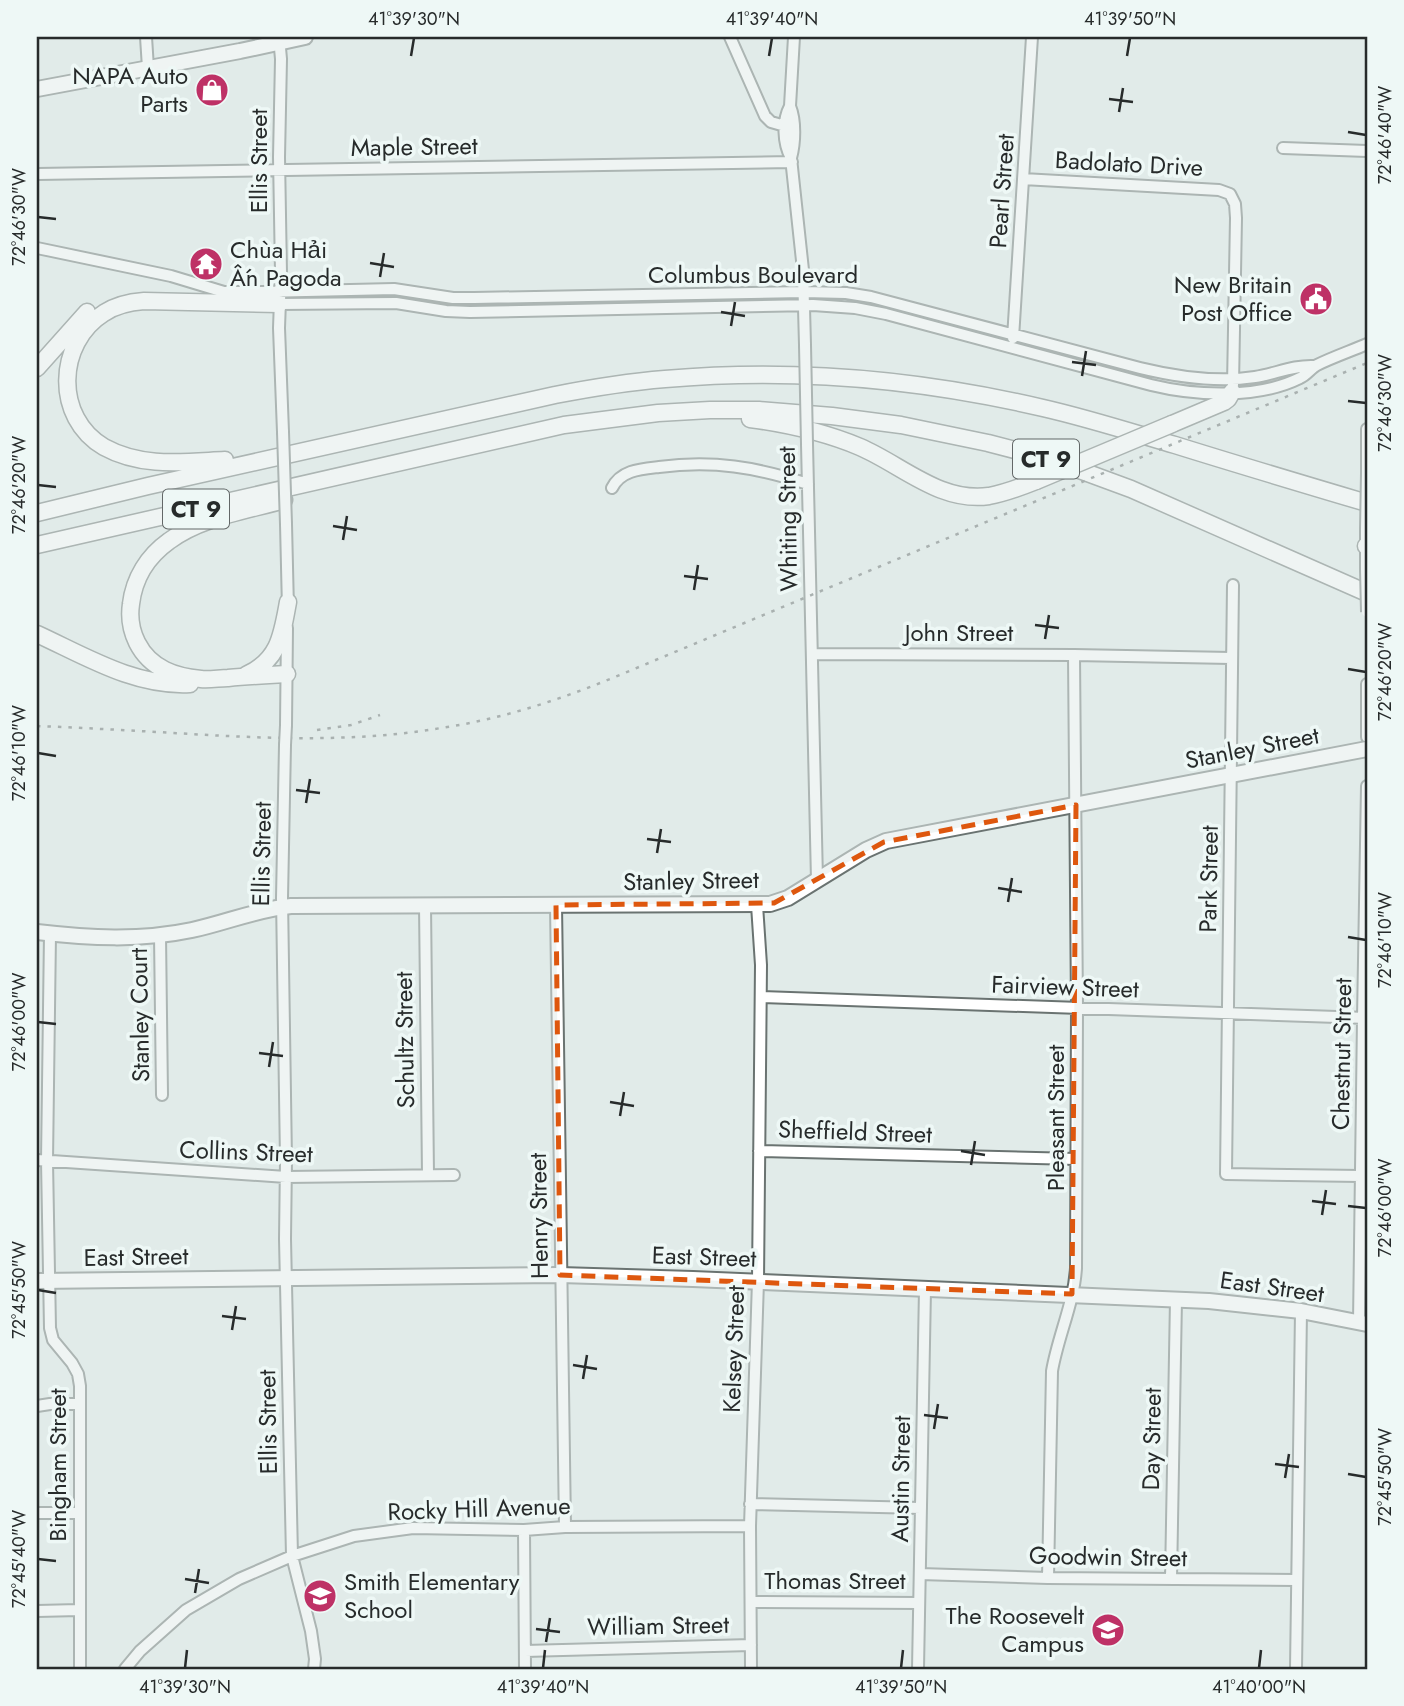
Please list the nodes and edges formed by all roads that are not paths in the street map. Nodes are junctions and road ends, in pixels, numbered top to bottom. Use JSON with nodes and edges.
{"nodes":[{"id":1,"x":146,"y":37,"type":"edge"},
{"id":2,"x":305,"y":37,"type":"edge"},
{"id":3,"x":730,"y":37,"type":"edge"},
{"id":4,"x":794,"y":37,"type":"edge"},
{"id":5,"x":1032,"y":37,"type":"edge"},
{"id":6,"x":280,"y":40,"type":"edge"},
{"id":7,"x":148,"y":68,"type":"junction"},
{"id":8,"x":37,"y":89,"type":"edge"},
{"id":9,"x":790,"y":106,"type":"junction"},
{"id":10,"x":785,"y":125,"type":"junction"},
{"id":11,"x":1283,"y":148,"type":"dead end"},
{"id":12,"x":1367,"y":151,"type":"edge"},
{"id":13,"x":791,"y":160,"type":"junction"},
{"id":14,"x":280,"y":171,"type":"junction"},
{"id":15,"x":37,"y":174,"type":"edge"},
{"id":16,"x":1023,"y":179,"type":"junction"},
{"id":17,"x":37,"y":248,"type":"edge"},
{"id":18,"x":224,"y":292,"type":"junction"},
{"id":19,"x":804,"y":292,"type":"junction"},
{"id":20,"x":280,"y":298,"type":"junction"},
{"id":21,"x":505,"y":298,"type":"junction"},
{"id":22,"x":804,"y":306,"type":"junction"},
{"id":23,"x":505,"y":312,"type":"junction"},
{"id":24,"x":1014,"y":334,"type":"junction"},
{"id":25,"x":1367,"y":344,"type":"edge"},
{"id":26,"x":1013,"y":348,"type":"junction"},
{"id":27,"x":37,"y":368,"type":"edge"},
{"id":28,"x":1233,"y":386,"type":"junction"},
{"id":29,"x":702,"y":410,"type":"junction"},
{"id":30,"x":1367,"y":429,"type":"edge"},
{"id":31,"x":262,"y":460,"type":"junction"},
{"id":32,"x":355,"y":473,"type":"junction"},
{"id":33,"x":1367,"y":473,"type":"edge"},
{"id":34,"x":808,"y":484,"type":"junction"},
{"id":35,"x":612,"y":488,"type":"dead end"},
{"id":36,"x":1367,"y":501,"type":"edge"},
{"id":37,"x":37,"y":513,"type":"edge"},
{"id":38,"x":1367,"y":540,"type":"edge"},
{"id":39,"x":37,"y":545,"type":"edge"},
{"id":40,"x":1366,"y":569,"type":"edge"},
{"id":41,"x":1233,"y":585,"type":"dead end"},
{"id":42,"x":1367,"y":593,"type":"edge"},
{"id":43,"x":288,"y":603,"type":"junction"},
{"id":44,"x":1367,"y":612,"type":"edge"},
{"id":45,"x":37,"y":634,"type":"edge"},
{"id":46,"x":812,"y":654,"type":"junction"},
{"id":47,"x":1074,"y":655,"type":"junction"},
{"id":48,"x":1231,"y":658,"type":"junction"},
{"id":49,"x":287,"y":674,"type":"junction"},
{"id":50,"x":242,"y":677,"type":"junction"},
{"id":51,"x":202,"y":679,"type":"junction"},
{"id":52,"x":1367,"y":684,"type":"edge"},
{"id":53,"x":1367,"y":737,"type":"edge"},
{"id":54,"x":1367,"y":749,"type":"edge"},
{"id":55,"x":1232,"y":775,"type":"junction"},
{"id":56,"x":1367,"y":786,"type":"edge"},
{"id":57,"x":1076,"y":805,"type":"junction"},
{"id":58,"x":817,"y":880,"type":"junction"},
{"id":59,"x":425,"y":905,"type":"junction"},
{"id":60,"x":556,"y":905,"type":"junction"},
{"id":61,"x":757,"y":905,"type":"junction"},
{"id":62,"x":282,"y":906,"type":"junction"},
{"id":63,"x":44,"y":933,"type":"edge"},
{"id":64,"x":160,"y":935,"type":"junction"},
{"id":65,"x":761,"y":998,"type":"junction"},
{"id":66,"x":1077,"y":1008,"type":"junction"},
{"id":67,"x":1228,"y":1014,"type":"junction"},
{"id":68,"x":1365,"y":1018,"type":"edge"},
{"id":69,"x":162,"y":1095,"type":"dead end"},
{"id":70,"x":759,"y":1151,"type":"junction"},
{"id":71,"x":1076,"y":1159,"type":"junction"},
{"id":72,"x":42,"y":1160,"type":"edge"},
{"id":73,"x":428,"y":1175,"type":"junction"},
{"id":74,"x":454,"y":1175,"type":"dead end"},
{"id":75,"x":1362,"y":1176,"type":"junction"},
{"id":76,"x":286,"y":1177,"type":"junction"},
{"id":77,"x":561,"y":1275,"type":"junction"},
{"id":78,"x":287,"y":1279,"type":"junction"},
{"id":79,"x":43,"y":1281,"type":"edge"},
{"id":80,"x":758,"y":1281,"type":"junction"},
{"id":81,"x":925,"y":1289,"type":"junction"},
{"id":82,"x":1072,"y":1294,"type":"junction"},
{"id":83,"x":1176,"y":1299,"type":"junction"},
{"id":84,"x":1301,"y":1311,"type":"junction"},
{"id":85,"x":1363,"y":1323,"type":"edge"},
{"id":86,"x":80,"y":1404,"type":"junction"},
{"id":87,"x":37,"y":1406,"type":"edge"},
{"id":88,"x":750,"y":1504,"type":"junction"},
{"id":89,"x":921,"y":1508,"type":"junction"},
{"id":90,"x":37,"y":1513,"type":"edge"},
{"id":91,"x":79,"y":1513,"type":"junction"},
{"id":92,"x":750,"y":1526,"type":"junction"},
{"id":93,"x":565,"y":1527,"type":"junction"},
{"id":94,"x":524,"y":1530,"type":"junction"},
{"id":95,"x":292,"y":1556,"type":"junction"},
{"id":96,"x":920,"y":1574,"type":"junction"},
{"id":97,"x":1048,"y":1578,"type":"junction"},
{"id":98,"x":1171,"y":1579,"type":"junction"},
{"id":99,"x":1296,"y":1580,"type":"junction"},
{"id":100,"x":751,"y":1602,"type":"junction"},
{"id":101,"x":919,"y":1603,"type":"junction"},
{"id":102,"x":79,"y":1610,"type":"junction"},
{"id":103,"x":37,"y":1611,"type":"edge"},
{"id":104,"x":751,"y":1645,"type":"junction"},
{"id":105,"x":525,"y":1651,"type":"junction"},
{"id":106,"x":80,"y":1669,"type":"edge"},
{"id":107,"x":125,"y":1669,"type":"edge"},
{"id":108,"x":314,"y":1669,"type":"edge"},
{"id":109,"x":525,"y":1669,"type":"edge"},
{"id":110,"x":751,"y":1669,"type":"edge"},
{"id":111,"x":918,"y":1669,"type":"edge"},
{"id":112,"x":1296,"y":1669,"type":"edge"}],
"edges":[{"from":1,"to":7,"type":"street"},
{"from":2,"to":6,"type":"main road"},
{"from":3,"to":10,"type":"street"},
{"from":4,"to":9,"type":"street","name":"Whiting Street"},
{"from":5,"to":16,"type":"street","name":"Pearl Street"},
{"from":6,"to":7,"type":"main road"},
{"from":6,"to":14,"type":"street","name":"Ellis Street"},
{"from":7,"to":8,"type":"main road"},
{"from":9,"to":10,"type":"street","name":"Whiting Street"},
{"from":9,"to":13,"type":"street","name":"Whiting Street"},
{"from":10,"to":13,"type":"street","name":"Whiting Street"},
{"from":11,"to":12,"type":"street"},
{"from":13,"to":14,"type":"street","name":"Maple Street"},
{"from":13,"to":19,"type":"street","name":"Whiting Street"},
{"from":14,"to":15,"type":"street","name":"Maple Street"},
{"from":14,"to":20,"type":"street","name":"Ellis Street"},
{"from":16,"to":24,"type":"street","name":"Pearl Street"},
{"from":16,"to":28,"type":"street","name":"Badolato Drive"},
{"from":17,"to":18,"type":"street","name":"Columbus Boulevard"},
{"from":18,"to":20,"type":"street","name":"Columbus Boulevard"},
{"from":18,"to":27,"type":"highway"},
{"from":19,"to":21,"type":"street","name":"Columbus Boulevard"},
{"from":19,"to":22,"type":"street","name":"Whiting Street"},
{"from":19,"to":24,"type":"street","name":"Columbus Boulevard"},
{"from":20,"to":21,"type":"street","name":"Columbus Boulevard"},
{"from":20,"to":23,"type":"street","name":"Columbus Boulevard"},
{"from":20,"to":31,"type":"highway"},
{"from":20,"to":43,"type":"street","name":"Ellis Street","bridge":true},
{"from":21,"to":23,"type":"street"},
{"from":22,"to":23,"type":"street","name":"Columbus Boulevard"},
{"from":22,"to":26,"type":"street","name":"Columbus Boulevard"},
{"from":22,"to":34,"type":"street","name":"Whiting Street","bridge":true},
{"from":24,"to":26,"type":"street","name":"Pearl Street"},
{"from":24,"to":28,"type":"street","name":"Columbus Boulevard"},
{"from":25,"to":28,"type":"street","name":"Columbus Boulevard"},
{"from":26,"to":28,"type":"street","name":"Columbus Boulevard"},
{"from":28,"to":29,"type":"highway","bridge":true},
{"from":29,"to":32,"type":"highway","number":"CT 9"},
{"from":29,"to":42,"type":"highway","number":"CT 9"},
{"from":30,"to":33,"type":"street"},
{"from":31,"to":36,"type":"highway","number":"CT 9"},
{"from":31,"to":37,"type":"highway","number":"CT 9"},
{"from":32,"to":39,"type":"highway","number":"CT 9"},
{"from":32,"to":51,"type":"highway"},
{"from":33,"to":38,"type":"street","bridge":true},
{"from":34,"to":35,"type":"street"},
{"from":34,"to":46,"type":"street","name":"Whiting Street"},
{"from":38,"to":40,"type":"street"},
{"from":40,"to":44,"type":"street","bridge":true},
{"from":41,"to":48,"type":"street","name":"Park Street"},
{"from":43,"to":49,"type":"street","name":"Ellis Street"},
{"from":43,"to":50,"type":"highway"},
{"from":45,"to":51,"type":"highway"},
{"from":46,"to":47,"type":"street","name":"John Street"},
{"from":46,"to":58,"type":"street","name":"Whiting Street"},
{"from":47,"to":48,"type":"street","name":"John Street"},
{"from":47,"to":57,"type":"street","name":"Pleasant Street"},
{"from":48,"to":55,"type":"street","name":"Park Street"},
{"from":49,"to":50,"type":"highway"},
{"from":49,"to":62,"type":"street","name":"Ellis Street","bridge":true},
{"from":50,"to":51,"type":"highway"},
{"from":52,"to":53,"type":"street"},
{"from":54,"to":55,"type":"main road","name":"Stanley Street"},
{"from":55,"to":57,"type":"main road","name":"Stanley Street"},
{"from":55,"to":67,"type":"street","name":"Park Street"},
{"from":56,"to":68,"type":"street","name":"Chestnut Street"},
{"from":57,"to":58,"type":"main road","name":"Stanley Street"},
{"from":57,"to":66,"type":"street","name":"Pleasant Street"},
{"from":58,"to":61,"type":"main road","name":"Stanley Street"},
{"from":59,"to":60,"type":"main road","name":"Stanley Street"},
{"from":59,"to":62,"type":"main road","name":"Stanley Street"},
{"from":59,"to":73,"type":"street","name":"Schultz Street"},
{"from":60,"to":61,"type":"main road","name":"Stanley Street"},
{"from":60,"to":77,"type":"street","name":"Henry Street"},
{"from":61,"to":65,"type":"street","name":"Kelsey Street"},
{"from":62,"to":64,"type":"main road","name":"Stanley Street"},
{"from":62,"to":76,"type":"street","name":"Ellis Street"},
{"from":63,"to":64,"type":"main road","name":"Stanley Street"},
{"from":63,"to":72,"type":"street","name":"Bingham Street"},
{"from":64,"to":69,"type":"street","name":"Stanley Court"},
{"from":65,"to":66,"type":"street","name":"Fairview Street"},
{"from":65,"to":70,"type":"street","name":"Kelsey Street"},
{"from":66,"to":67,"type":"street","name":"Fairview Street"},
{"from":66,"to":71,"type":"street","name":"Pleasant Street"},
{"from":67,"to":68,"type":"street","name":"Fairview Street"},
{"from":67,"to":75,"type":"street","name":"Park Street"},
{"from":68,"to":75,"type":"street","name":"Chestnut Street"},
{"from":70,"to":71,"type":"street","name":"Sheffield Street"},
{"from":70,"to":80,"type":"street","name":"Kelsey Street"},
{"from":71,"to":82,"type":"street","name":"Pleasant Street"},
{"from":72,"to":76,"type":"street","name":"Collins Street"},
{"from":72,"to":79,"type":"street","name":"Bingham Street"},
{"from":73,"to":74,"type":"street","name":"Collins Street"},
{"from":73,"to":76,"type":"street","name":"Collins Street"},
{"from":75,"to":85,"type":"street","name":"Chestnut Street"},
{"from":76,"to":78,"type":"street","name":"Ellis Street"},
{"from":77,"to":78,"type":"main road","name":"East Street"},
{"from":77,"to":80,"type":"main road","name":"East Street"},
{"from":77,"to":93,"type":"street","name":"Henry Street"},
{"from":78,"to":79,"type":"main road","name":"East Street"},
{"from":78,"to":95,"type":"street","name":"Ellis Street"},
{"from":79,"to":86,"type":"street","name":"Bingham Street"},
{"from":80,"to":81,"type":"main road","name":"East Street"},
{"from":80,"to":88,"type":"street","name":"Kelsey Street"},
{"from":81,"to":82,"type":"main road","name":"East Street"},
{"from":81,"to":89,"type":"street","name":"Austin Street"},
{"from":82,"to":83,"type":"main road","name":"East Street"},
{"from":82,"to":97,"type":"street","name":"Pleasant Street"},
{"from":83,"to":84,"type":"main road","name":"East Street"},
{"from":83,"to":98,"type":"street","name":"Day Street"},
{"from":84,"to":85,"type":"main road","name":"East Street"},
{"from":84,"to":99,"type":"street"},
{"from":86,"to":87,"type":"street"},
{"from":86,"to":91,"type":"street","name":"Bingham Street"},
{"from":88,"to":89,"type":"street"},
{"from":88,"to":92,"type":"street","name":"Kelsey Street"},
{"from":89,"to":96,"type":"street","name":"Austin Street"},
{"from":90,"to":91,"type":"street"},
{"from":91,"to":102,"type":"street","name":"Bingham Street"},
{"from":92,"to":93,"type":"street","name":"Rocky Hill Avenue"},
{"from":92,"to":100,"type":"street","name":"Kelsey Street"},
{"from":93,"to":94,"type":"street","name":"Rocky Hill Avenue"},
{"from":94,"to":95,"type":"street","name":"Rocky Hill Avenue"},
{"from":94,"to":105,"type":"street"},
{"from":95,"to":107,"type":"street","name":"Rocky Hill Avenue"},
{"from":95,"to":108,"type":"street","name":"Ellis Street"},
{"from":96,"to":97,"type":"street","name":"Goodwin Street"},
{"from":96,"to":101,"type":"street","name":"Austin Street"},
{"from":97,"to":98,"type":"street","name":"Goodwin Street"},
{"from":98,"to":99,"type":"street","name":"Goodwin Street"},
{"from":99,"to":112,"type":"street"},
{"from":100,"to":101,"type":"street","name":"Thomas Street"},
{"from":100,"to":104,"type":"street","name":"Kelsey Street"},
{"from":101,"to":111,"type":"street","name":"Austin Street"},
{"from":102,"to":103,"type":"street"},
{"from":102,"to":106,"type":"street","name":"Bingham Street"},
{"from":104,"to":105,"type":"street","name":"William Street"},
{"from":104,"to":110,"type":"street","name":"Kelsey Street"},
{"from":105,"to":109,"type":"street"}]}
